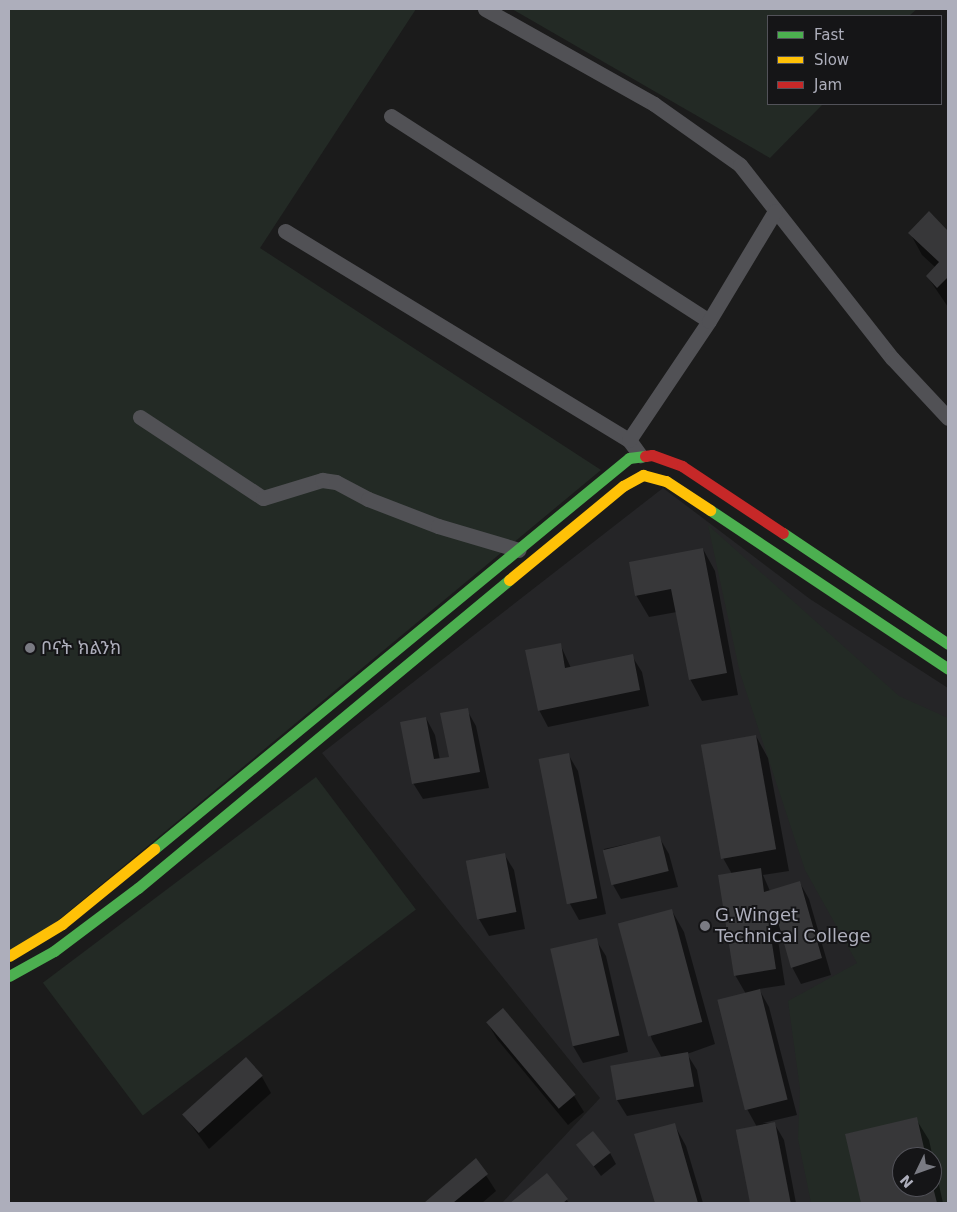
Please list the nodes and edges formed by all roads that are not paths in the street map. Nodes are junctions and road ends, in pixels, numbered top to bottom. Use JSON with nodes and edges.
{"nodes":[{"id":1,"x":485,"y":9,"type":"edge"},
{"id":2,"x":391,"y":116,"type":"dead end"},
{"id":3,"x":775,"y":211,"type":"junction"},
{"id":4,"x":285,"y":231,"type":"dead end"},
{"id":5,"x":709,"y":321,"type":"junction"},
{"id":6,"x":140,"y":417,"type":"dead end"},
{"id":7,"x":948,"y":418,"type":"edge"},
{"id":8,"x":629,"y":440,"type":"junction"},
{"id":9,"x":640,"y":455,"type":"junction"},
{"id":10,"x":519,"y":550,"type":"junction"},
{"id":11,"x":948,"y":644,"type":"edge"},
{"id":12,"x":948,"y":669,"type":"edge"},
{"id":13,"x":9,"y":956,"type":"edge"},
{"id":14,"x":9,"y":976,"type":"edge"}],
"edges":[{"from":1,"to":3,"type":"street"},
{"from":2,"to":5,"type":"street"},
{"from":3,"to":5,"type":"street"},
{"from":3,"to":7,"type":"street"},
{"from":4,"to":8,"type":"street"},
{"from":5,"to":8,"type":"street"},
{"from":6,"to":10,"type":"street"},
{"from":8,"to":9,"type":"street"},
{"from":9,"to":10,"type":"main road"},
{"from":9,"to":11,"type":"main road"},
{"from":10,"to":13,"type":"main road"},
{"from":12,"to":14,"type":"main road"}]}
